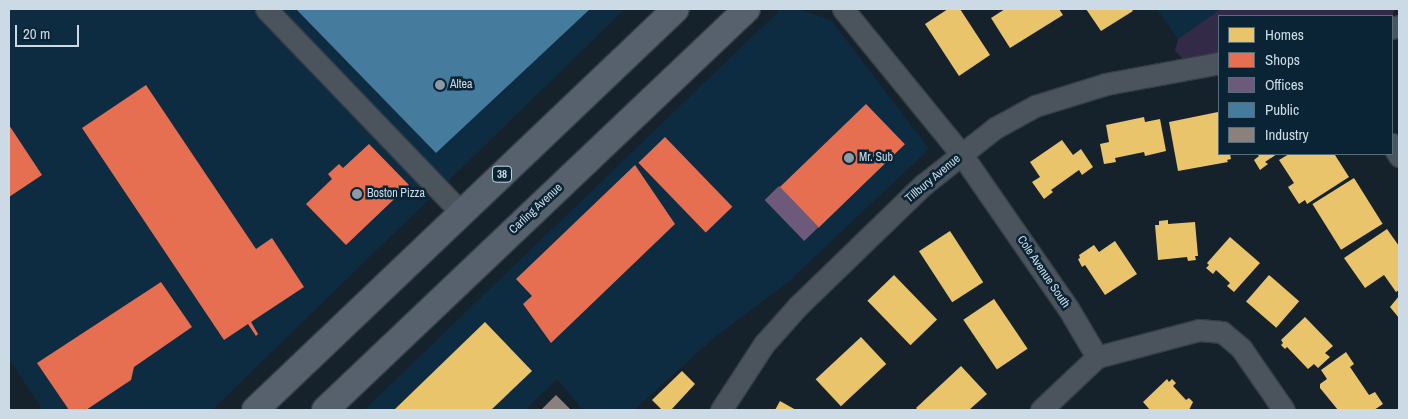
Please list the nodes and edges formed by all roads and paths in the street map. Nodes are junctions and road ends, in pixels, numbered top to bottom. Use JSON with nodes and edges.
{"nodes":[{"id":1,"x":266,"y":9,"type":"edge"},
{"id":2,"x":676,"y":9,"type":"edge"},
{"id":3,"x":747,"y":9,"type":"edge"},
{"id":4,"x":843,"y":9,"type":"edge"},
{"id":5,"x":1218,"y":63,"type":"edge"},
{"id":6,"x":962,"y":155,"type":"junction"},
{"id":7,"x":461,"y":212,"type":"junction"},
{"id":8,"x":1097,"y":357,"type":"junction"},
{"id":9,"x":254,"y":410,"type":"edge"},
{"id":10,"x":325,"y":410,"type":"edge"},
{"id":11,"x":721,"y":410,"type":"edge"},
{"id":12,"x":1041,"y":410,"type":"edge"},
{"id":13,"x":1284,"y":410,"type":"edge"}],
"edges":[{"from":1,"to":7,"type":"street"},
{"from":2,"to":7,"type":"main road","number":"38"},
{"from":3,"to":10,"type":"main road","name":"Carling Avenue"},
{"from":4,"to":6,"type":"street","name":"Cole Avenue South"},
{"from":5,"to":6,"type":"street","name":"Tillbury Avenue"},
{"from":6,"to":8,"type":"street","name":"Cole Avenue South"},
{"from":6,"to":11,"type":"street","name":"Tillbury Avenue"},
{"from":7,"to":9,"type":"main road","number":"38"},
{"from":8,"to":12,"type":"street"},
{"from":8,"to":13,"type":"street"}]}
